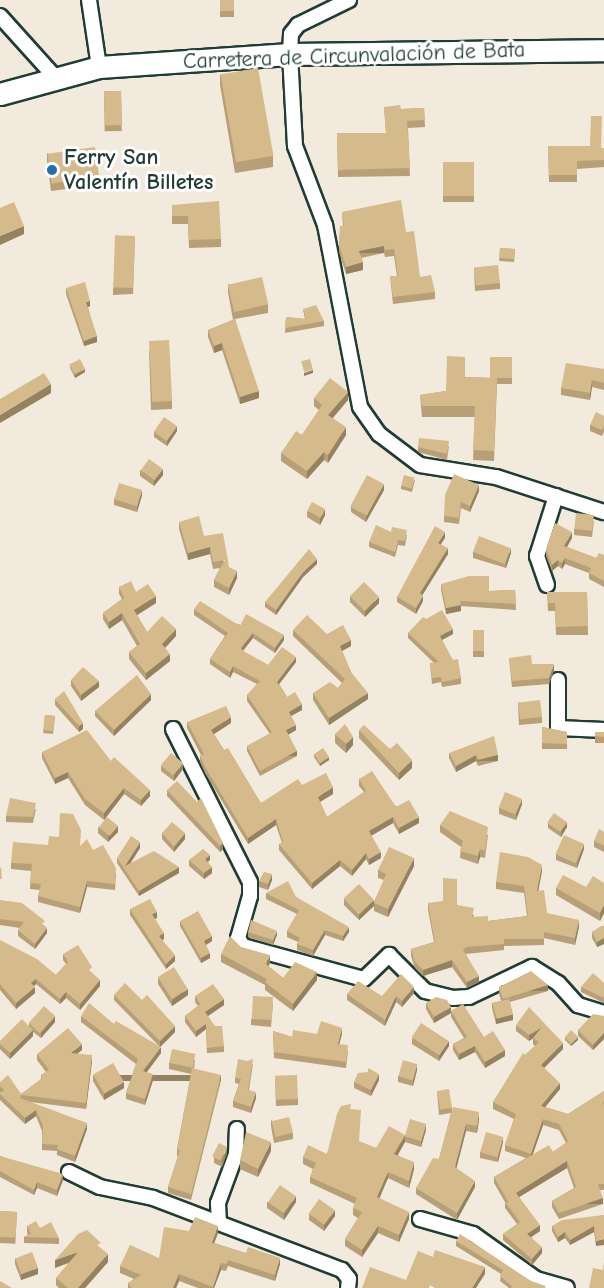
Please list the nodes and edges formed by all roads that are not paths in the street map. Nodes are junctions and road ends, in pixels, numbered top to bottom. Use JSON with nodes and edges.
{"nodes":[{"id":1,"x":89,"y":0,"type":"edge"},
{"id":2,"x":349,"y":0,"type":"edge"},
{"id":3,"x":0,"y":16,"type":"edge"},
{"id":4,"x":604,"y":50,"type":"edge"},
{"id":5,"x":290,"y":54,"type":"junction"},
{"id":6,"x":99,"y":67,"type":"junction"},
{"id":7,"x":55,"y":76,"type":"junction"},
{"id":8,"x":0,"y":94,"type":"edge"},
{"id":9,"x":556,"y":496,"type":"junction"},
{"id":10,"x":604,"y":512,"type":"edge"},
{"id":11,"x":547,"y":585,"type":"dead end"},
{"id":12,"x":558,"y":680,"type":"dead end"},
{"id":13,"x":173,"y":729,"type":"dead end"},
{"id":14,"x":604,"y":730,"type":"edge"},
{"id":15,"x":604,"y":1013,"type":"edge"},
{"id":16,"x":237,"y":1129,"type":"dead end"},
{"id":17,"x":69,"y":1172,"type":"dead end"},
{"id":18,"x":420,"y":1219,"type":"dead end"},
{"id":19,"x":219,"y":1223,"type":"junction"},
{"id":20,"x":348,"y":1288,"type":"edge"},
{"id":21,"x":567,"y":1288,"type":"edge"}],
"edges":[{"from":1,"to":6,"type":"street"},
{"from":2,"to":5,"type":"street"},
{"from":3,"to":7,"type":"street"},
{"from":4,"to":5,"type":"main road","name":"Carretera de Circunvalación de Bata"},
{"from":5,"to":6,"type":"main road","name":"Carretera de Circunvalación de Bata"},
{"from":5,"to":9,"type":"street"},
{"from":6,"to":7,"type":"main road","name":"Carretera de Circunvalación de Bata"},
{"from":7,"to":8,"type":"main road","name":"Carretera de Circunvalación de Bata"},
{"from":9,"to":10,"type":"street"},
{"from":9,"to":11,"type":"street"},
{"from":12,"to":14,"type":"street"},
{"from":13,"to":15,"type":"street"},
{"from":16,"to":19,"type":"street"},
{"from":17,"to":19,"type":"street"},
{"from":18,"to":21,"type":"street"},
{"from":19,"to":20,"type":"street"}]}
